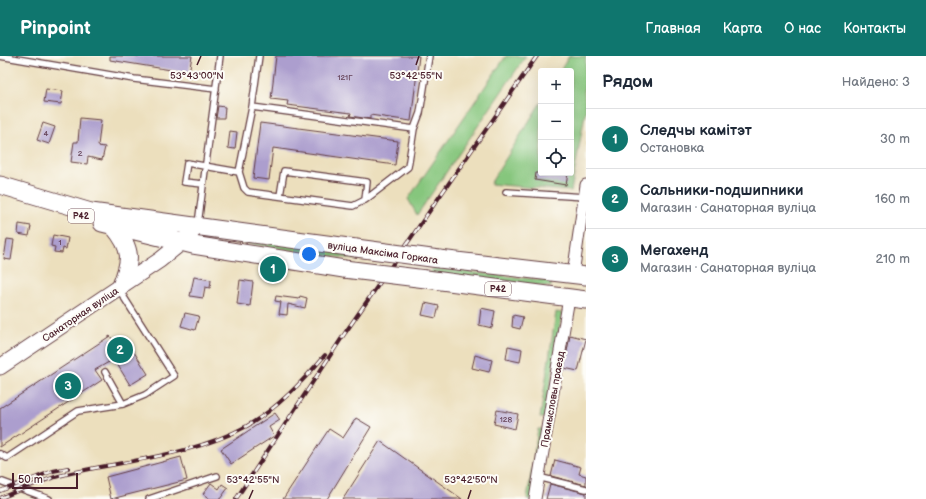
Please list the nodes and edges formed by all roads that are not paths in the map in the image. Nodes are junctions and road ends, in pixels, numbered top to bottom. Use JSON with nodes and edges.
{"nodes":[{"id":1,"x":0,"y":56,"type":"edge"},
{"id":2,"x":220,"y":56,"type":"edge"},
{"id":3,"x":259,"y":56,"type":"edge"},
{"id":4,"x":429,"y":56,"type":"edge"},
{"id":5,"x":216,"y":90,"type":"junction"},
{"id":6,"x":252,"y":107,"type":"junction"},
{"id":7,"x":414,"y":129,"type":"junction"},
{"id":8,"x":206,"y":166,"type":"junction"},
{"id":9,"x":239,"y":172,"type":"junction"},
{"id":10,"x":203,"y":184,"type":"junction"},
{"id":11,"x":0,"y":186,"type":"edge"},
{"id":12,"x":506,"y":192,"type":"dead end"},
{"id":13,"x":585,"y":193,"type":"edge"},
{"id":14,"x":280,"y":196,"type":"junction"},
{"id":15,"x":365,"y":200,"type":"junction"},
{"id":16,"x":156,"y":221,"type":"junction"},
{"id":17,"x":114,"y":227,"type":"junction"},
{"id":18,"x":197,"y":227,"type":"junction"},
{"id":19,"x":164,"y":240,"type":"junction"},
{"id":20,"x":582,"y":243,"type":"edge"},
{"id":21,"x":187,"y":244,"type":"junction"},
{"id":22,"x":160,"y":260,"type":"junction"},
{"id":23,"x":580,"y":275,"type":"edge"},
{"id":24,"x":120,"y":287,"type":"junction"},
{"id":25,"x":578,"y":299,"type":"edge"},
{"id":26,"x":0,"y":367,"type":"edge"},
{"id":27,"x":105,"y":372,"type":"dead end"},
{"id":28,"x":123,"y":404,"type":"junction"},
{"id":29,"x":0,"y":454,"type":"edge"},
{"id":30,"x":217,"y":476,"type":"dead end"},
{"id":31,"x":538,"y":477,"type":"junction"},
{"id":32,"x":0,"y":481,"type":"edge"},
{"id":33,"x":586,"y":489,"type":"edge"},
{"id":34,"x":49,"y":499,"type":"edge"},
{"id":35,"x":149,"y":499,"type":"edge"},
{"id":36,"x":535,"y":499,"type":"edge"}],
"edges":[{"from":1,"to":5,"type":"lane"},
{"from":2,"to":5,"type":"lane"},
{"from":3,"to":6,"type":"lane"},
{"from":4,"to":7,"type":"lane"},
{"from":5,"to":8,"type":"lane"},
{"from":6,"to":7,"type":"lane"},
{"from":6,"to":9,"type":"lane"},
{"from":7,"to":15,"type":"lane"},
{"from":8,"to":9,"type":"lane"},
{"from":8,"to":10,"type":"lane"},
{"from":8,"to":10,"type":"lane"},
{"from":9,"to":14,"type":"lane"},
{"from":10,"to":18,"type":"lane"},
{"from":11,"to":16,"type":"main road","number":"Р42"},
{"from":11,"to":17,"type":"main road","number":"Р42"},
{"from":12,"to":13,"type":"lane"},
{"from":13,"to":20,"type":"street"},
{"from":14,"to":15,"type":"lane"},
{"from":14,"to":15,"type":"lane"},
{"from":16,"to":18,"type":"main road","name":"вуліца Максіма Горкага","number":"Р42"},
{"from":16,"to":19,"type":"street"},
{"from":17,"to":19,"type":"main road","number":"Р42"},
{"from":17,"to":24,"type":"main road"},
{"from":18,"to":21,"type":"main road"},
{"from":18,"to":23,"type":"main road","name":"вуліца Максіма Горкага","number":"Р42","bridge":true},
{"from":19,"to":21,"type":"main road","name":"вуліца Максіма Горкага","number":"Р42"},
{"from":19,"to":22,"type":"street"},
{"from":20,"to":23,"type":"street"},
{"from":21,"to":22,"type":"street","name":"Санаторная вуліца"},
{"from":21,"to":25,"type":"main road","name":"вуліца Максіма Горкага","number":"Р42","bridge":true},
{"from":22,"to":24,"type":"street","name":"Санаторная вуліца"},
{"from":24,"to":26,"type":"street","name":"Санаторная вуліца"},
{"from":24,"to":28,"type":"lane"},
{"from":25,"to":31,"type":"street","name":"Прамысловы праезд"},
{"from":27,"to":28,"type":"lane"},
{"from":28,"to":29,"type":"lane"},
{"from":30,"to":35,"type":"lane"},
{"from":31,"to":33,"type":"lane"},
{"from":31,"to":36,"type":"street","name":"Прамысловы праезд"},
{"from":32,"to":34,"type":"lane"}]}
